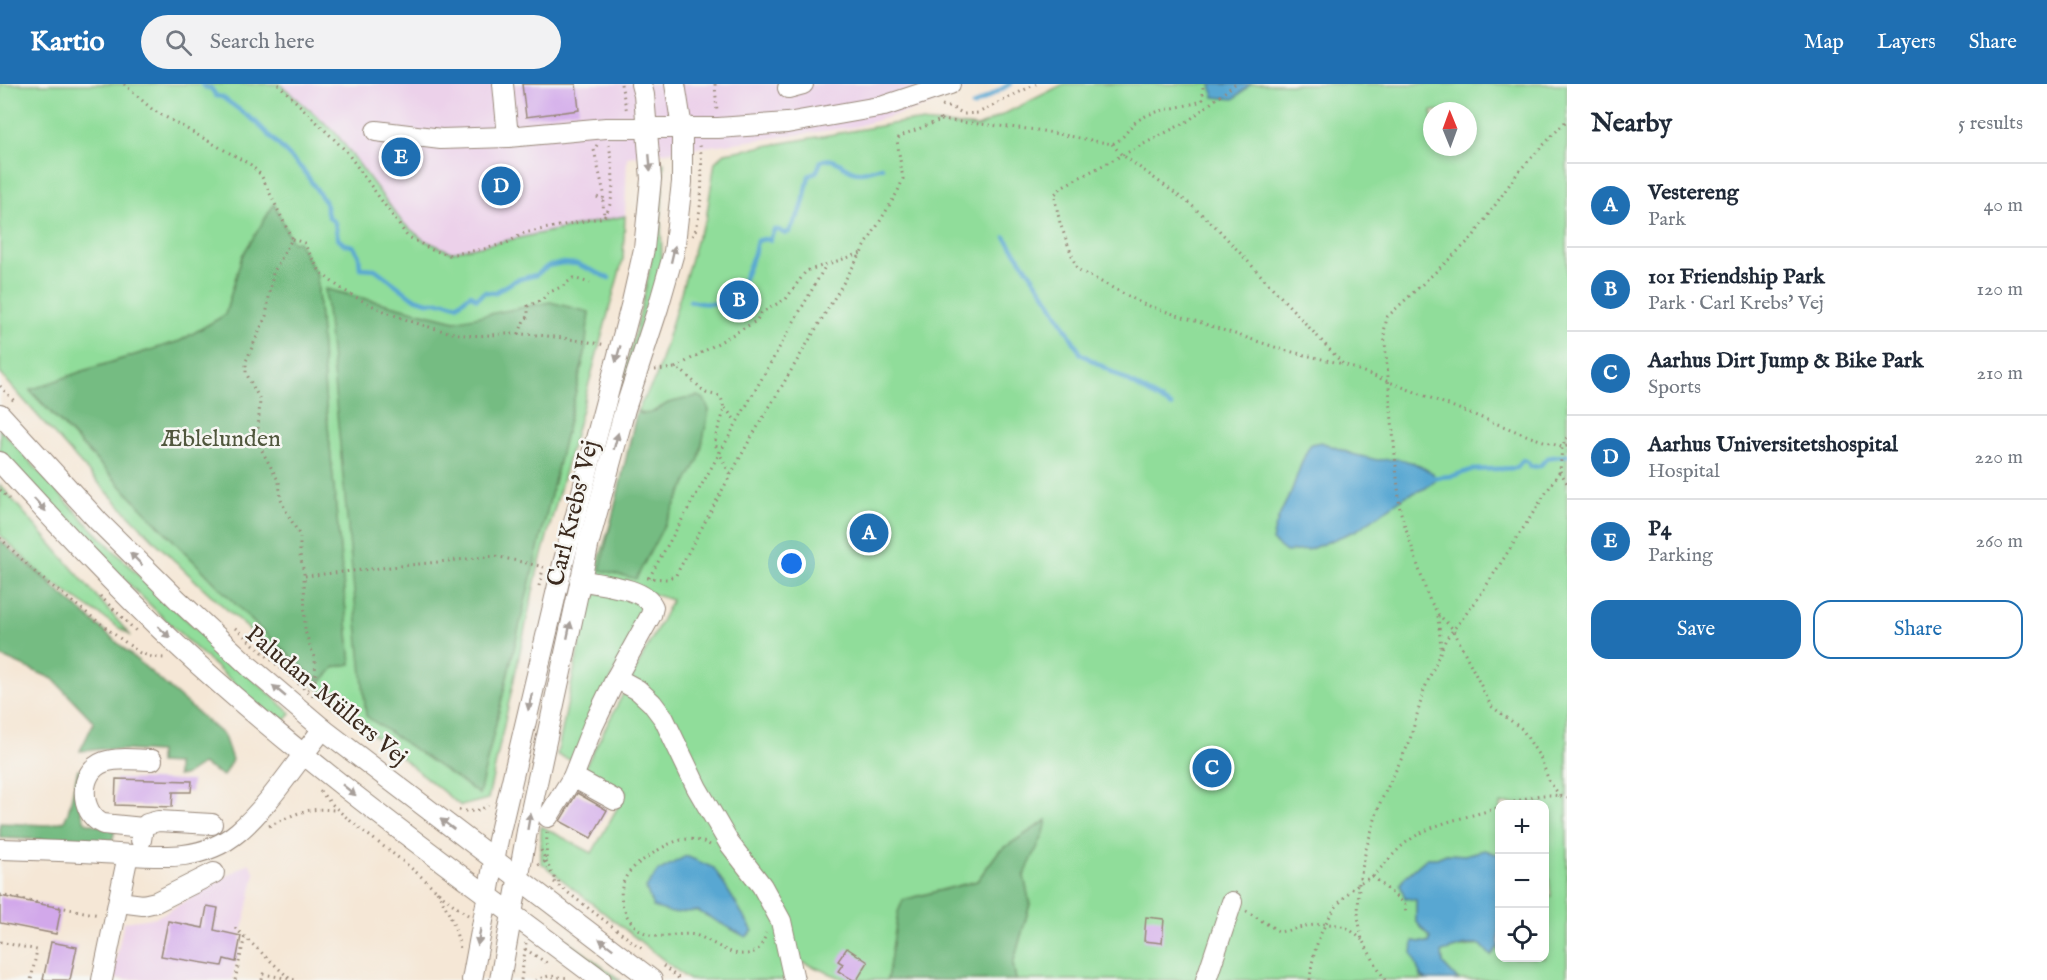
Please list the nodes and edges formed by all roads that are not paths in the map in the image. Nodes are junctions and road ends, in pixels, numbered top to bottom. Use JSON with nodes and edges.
{"nodes":[{"id":1,"x":503,"y":84,"type":"edge"},
{"id":2,"x":641,"y":84,"type":"edge"},
{"id":3,"x":675,"y":84,"type":"edge"},
{"id":4,"x":950,"y":84,"type":"edge"},
{"id":5,"x":647,"y":128,"type":"junction"},
{"id":6,"x":682,"y":128,"type":"junction"},
{"id":7,"x":376,"y":131,"type":"dead end"},
{"id":8,"x":508,"y":137,"type":"junction"},
{"id":9,"x":0,"y":414,"type":"edge"},
{"id":10,"x":0,"y":462,"type":"edge"},
{"id":11,"x":580,"y":580,"type":"junction"},
{"id":12,"x":616,"y":678,"type":"junction"},
{"id":13,"x":323,"y":729,"type":"junction"},
{"id":14,"x":303,"y":753,"type":"junction"},
{"id":15,"x":153,"y":760,"type":"dead end"},
{"id":16,"x":573,"y":777,"type":"junction"},
{"id":17,"x":615,"y":800,"type":"dead end"},
{"id":18,"x":548,"y":818,"type":"road end"},
{"id":19,"x":212,"y":824,"type":"dead end"},
{"id":20,"x":143,"y":828,"type":"junction"},
{"id":21,"x":0,"y":849,"type":"edge"},
{"id":22,"x":134,"y":855,"type":"junction"},
{"id":23,"x":494,"y":859,"type":"junction"},
{"id":24,"x":213,"y":873,"type":"dead end"},
{"id":25,"x":519,"y":879,"type":"junction"},
{"id":26,"x":487,"y":894,"type":"junction"},
{"id":27,"x":1232,"y":902,"type":"road end"},
{"id":28,"x":117,"y":910,"type":"junction"},
{"id":29,"x":512,"y":914,"type":"junction"},
{"id":30,"x":102,"y":980,"type":"edge"},
{"id":31,"x":472,"y":980,"type":"edge"},
{"id":32,"x":500,"y":980,"type":"edge"},
{"id":33,"x":601,"y":980,"type":"edge"},
{"id":34,"x":652,"y":980,"type":"edge"},
{"id":35,"x":794,"y":980,"type":"edge"},
{"id":36,"x":1206,"y":980,"type":"edge"}],
"edges":[{"from":1,"to":8,"type":"street"},
{"from":2,"to":5,"type":"street","name":"Carl Krebs' Vej"},
{"from":3,"to":6,"type":"street","name":"Carl Krebs' Vej"},
{"from":4,"to":6,"type":"street"},
{"from":5,"to":6,"type":"street"},
{"from":5,"to":8,"type":"street"},
{"from":5,"to":23,"type":"street","name":"Carl Krebs' Vej","one_way":true},
{"from":11,"to":6,"type":"street","name":"Carl Krebs' Vej","one_way":true},
{"from":7,"to":8,"type":"street"},
{"from":13,"to":9,"type":"street","name":"Paludan-Müllers Vej","one_way":true},
{"from":10,"to":14,"type":"street","one_way":true},
{"from":11,"to":12,"type":"street"},
{"from":25,"to":11,"type":"street","name":"Carl Krebs' Vej","one_way":true},
{"from":12,"to":16,"type":"street"},
{"from":12,"to":35,"type":"street"},
{"from":13,"to":14,"type":"street"},
{"from":23,"to":13,"type":"street","name":"Paludan-Müllers Vej","one_way":true},
{"from":14,"to":22,"type":"street"},
{"from":14,"to":26,"type":"street","one_way":true},
{"from":15,"to":20,"type":"street"},
{"from":16,"to":17,"type":"street"},
{"from":16,"to":18,"type":"street"},
{"from":19,"to":20,"type":"street"},
{"from":20,"to":22,"type":"street"},
{"from":21,"to":22,"type":"street"},
{"from":22,"to":28,"type":"street"},
{"from":23,"to":25,"type":"street","name":"Paludan-Müllers Vej"},
{"from":23,"to":26,"type":"street","name":"Carl Krebs' Vej"},
{"from":24,"to":28,"type":"street"},
{"from":25,"to":29,"type":"street","name":"Carl Krebs' Vej"},
{"from":34,"to":25,"type":"street","name":"Paludan-Müllers Vej","one_way":true},
{"from":26,"to":29,"type":"street"},
{"from":26,"to":31,"type":"street","name":"Carl Krebs' Vej","one_way":true},
{"from":27,"to":36,"type":"street"},
{"from":28,"to":30,"type":"street"},
{"from":29,"to":32,"type":"street","name":"Carl Krebs' Vej"},
{"from":29,"to":33,"type":"street"}]}
